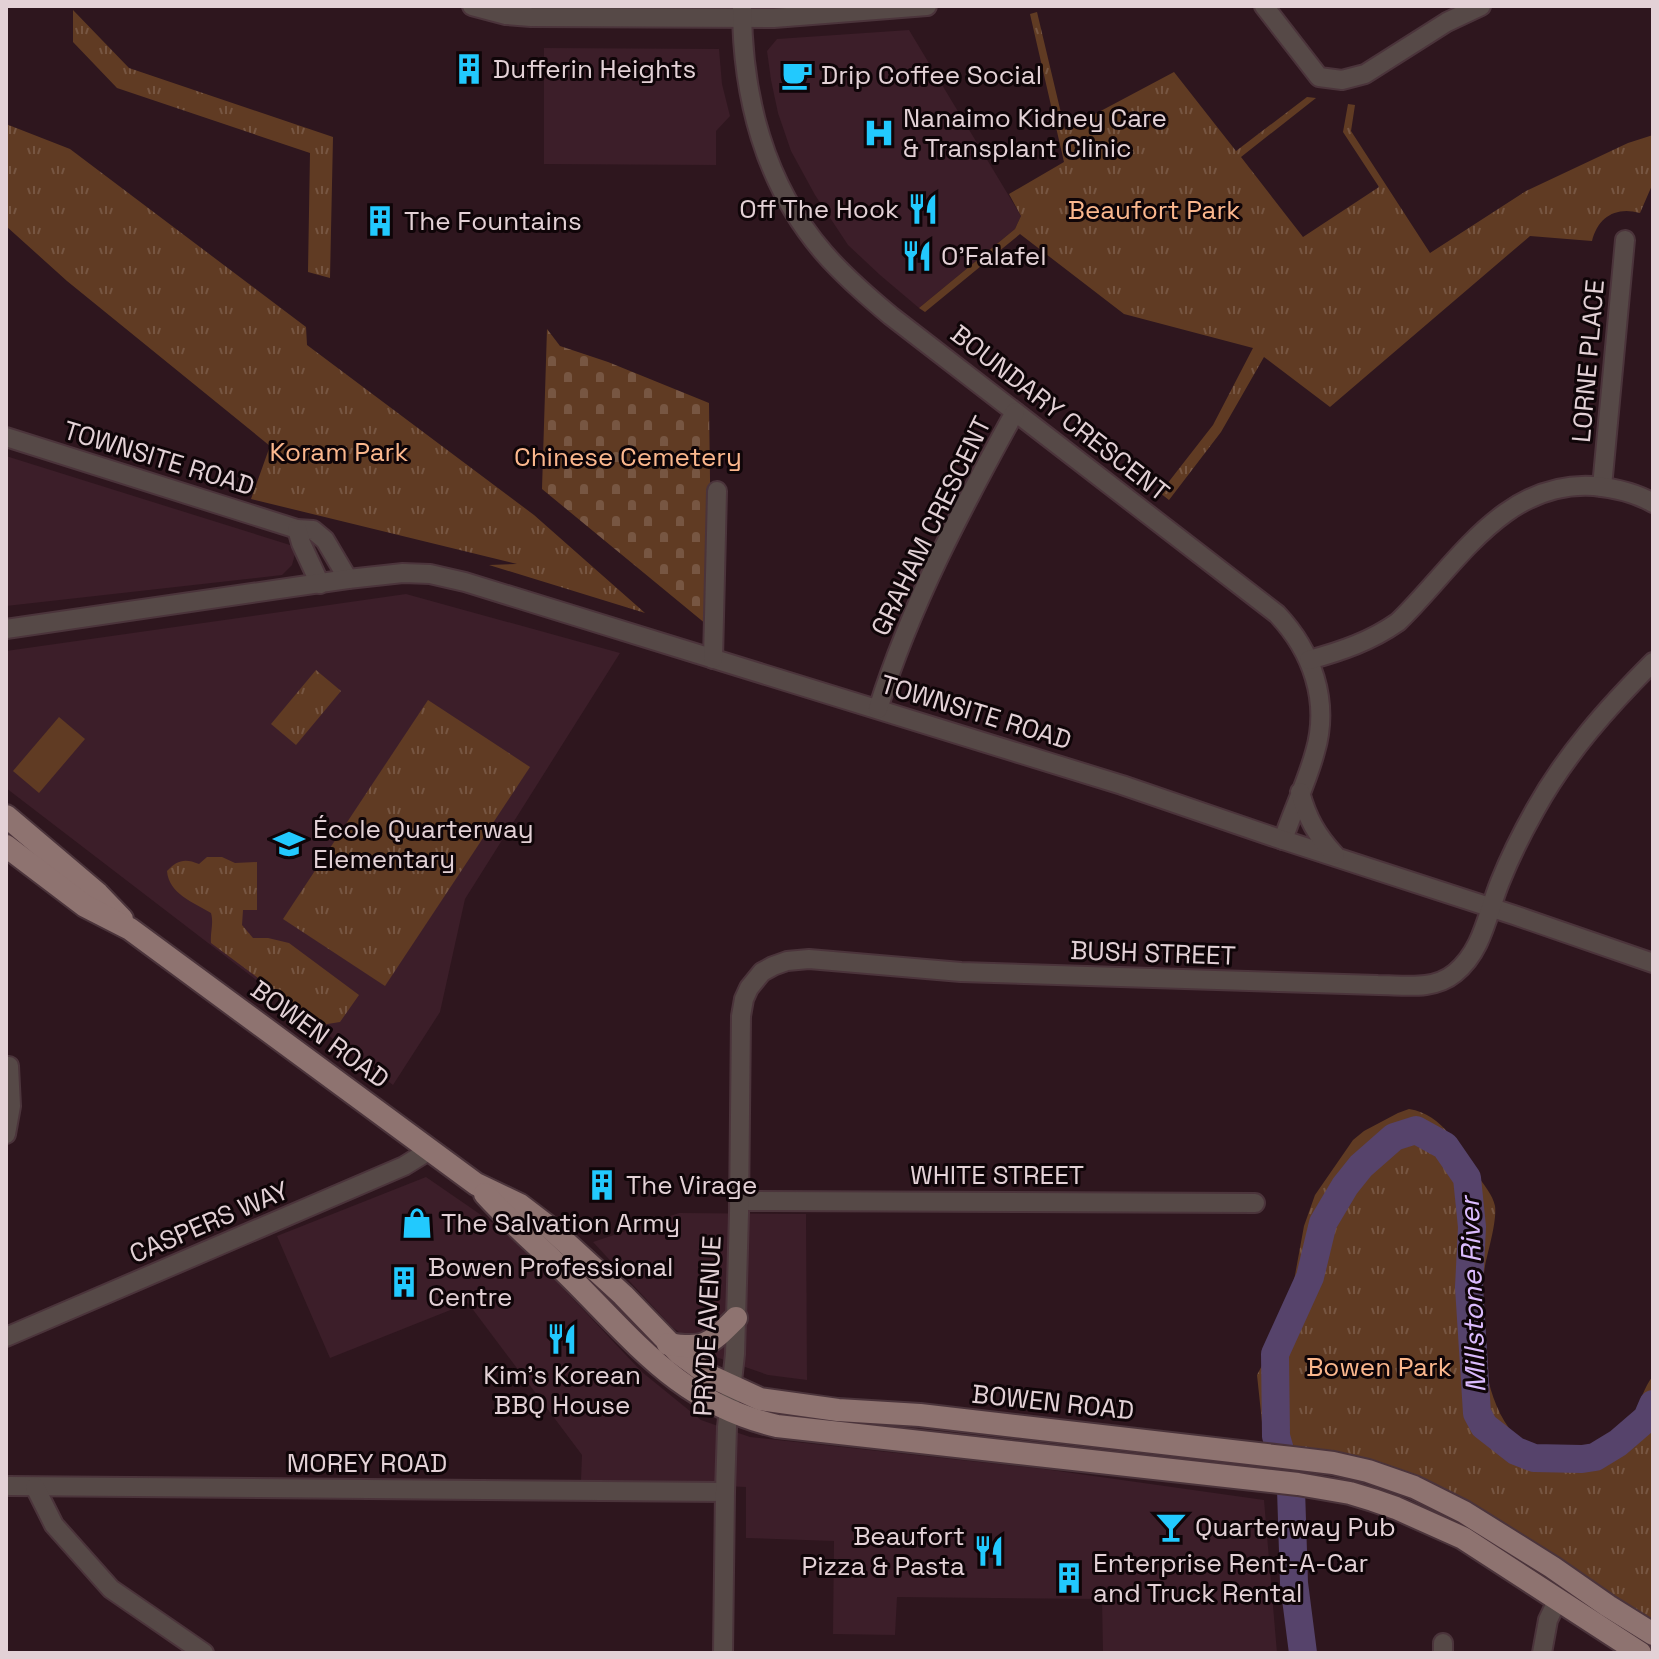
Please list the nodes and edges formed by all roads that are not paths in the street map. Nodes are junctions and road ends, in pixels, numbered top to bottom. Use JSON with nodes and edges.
{"nodes":[{"id":1,"x":472,"y":6,"type":"edge"},
{"id":2,"x":927,"y":6,"type":"edge"},
{"id":3,"x":1264,"y":6,"type":"edge"},
{"id":4,"x":1481,"y":6,"type":"edge"},
{"id":5,"x":742,"y":12,"type":"edge"},
{"id":6,"x":1625,"y":240,"type":"dead end"},
{"id":7,"x":1015,"y":412,"type":"junction"},
{"id":8,"x":6,"y":437,"type":"edge"},
{"id":9,"x":1602,"y":487,"type":"junction"},
{"id":10,"x":717,"y":491,"type":"dead end"},
{"id":11,"x":1653,"y":503,"type":"edge"},
{"id":12,"x":297,"y":529,"type":"junction"},
{"id":13,"x":348,"y":579,"type":"junction"},
{"id":14,"x":320,"y":584,"type":"junction"},
{"id":15,"x":6,"y":629,"type":"edge"},
{"id":16,"x":713,"y":659,"type":"junction"},
{"id":17,"x":1309,"y":660,"type":"junction"},
{"id":18,"x":1653,"y":662,"type":"edge"},
{"id":19,"x":878,"y":709,"type":"junction"},
{"id":20,"x":1300,"y":792,"type":"junction"},
{"id":21,"x":6,"y":816,"type":"edge"},
{"id":22,"x":1283,"y":840,"type":"junction"},
{"id":23,"x":6,"y":846,"type":"edge"},
{"id":24,"x":1338,"y":857,"type":"junction"},
{"id":25,"x":1491,"y":907,"type":"junction"},
{"id":26,"x":130,"y":929,"type":"junction"},
{"id":27,"x":1653,"y":963,"type":"edge"},
{"id":28,"x":773,"y":966,"type":"joint"},
{"id":29,"x":9,"y":1066,"type":"dead end"},
{"id":30,"x":6,"y":1134,"type":"edge"},
{"id":31,"x":430,"y":1150,"type":"junction"},
{"id":32,"x":476,"y":1184,"type":"junction"},
{"id":33,"x":739,"y":1201,"type":"junction"},
{"id":34,"x":1255,"y":1203,"type":"dead end"},
{"id":35,"x":736,"y":1318,"type":"junction"},
{"id":36,"x":6,"y":1337,"type":"edge"},
{"id":37,"x":668,"y":1344,"type":"junction"},
{"id":38,"x":731,"y":1386,"type":"junction"},
{"id":39,"x":729,"y":1410,"type":"junction"},
{"id":40,"x":9,"y":1486,"type":"dead end"},
{"id":41,"x":35,"y":1487,"type":"junction"},
{"id":42,"x":725,"y":1492,"type":"junction"},
{"id":43,"x":1558,"y":1599,"type":"junction"},
{"id":44,"x":1653,"y":1634,"type":"edge"},
{"id":45,"x":204,"y":1653,"type":"edge"},
{"id":46,"x":723,"y":1653,"type":"edge"},
{"id":47,"x":1542,"y":1653,"type":"edge"},
{"id":48,"x":1640,"y":1653,"type":"edge"}],
"edges":[{"from":1,"to":5,"type":"street"},
{"from":2,"to":5,"type":"street"},
{"from":3,"to":4,"type":"street"},
{"from":5,"to":7,"type":"street","name":"BOUNDARY CRESCENT"},
{"from":6,"to":9,"type":"street","name":"LORNE PLACE"},
{"from":7,"to":17,"type":"street","name":"BOUNDARY CRESCENT"},
{"from":7,"to":19,"type":"street","name":"GRAHAM CRESCENT"},
{"from":8,"to":12,"type":"street","name":"TOWNSITE ROAD"},
{"from":9,"to":11,"type":"street"},
{"from":9,"to":17,"type":"street"},
{"from":10,"to":16,"type":"street"},
{"from":12,"to":13,"type":"street","name":"TOWNSITE ROAD"},
{"from":12,"to":14,"type":"street"},
{"from":13,"to":14,"type":"street"},
{"from":13,"to":16,"type":"street","name":"TOWNSITE ROAD"},
{"from":14,"to":15,"type":"street"},
{"from":16,"to":19,"type":"street","name":"TOWNSITE ROAD"},
{"from":17,"to":20,"type":"street","name":"BOUNDARY CRESCENT"},
{"from":18,"to":25,"type":"street","name":"BUSH STREET"},
{"from":19,"to":22,"type":"street","name":"TOWNSITE ROAD"},
{"from":20,"to":22,"type":"street","name":"BOUNDARY CRESCENT"},
{"from":20,"to":24,"type":"street"},
{"from":21,"to":26,"type":"main road","name":"BOWEN ROAD"},
{"from":22,"to":24,"type":"street","name":"TOWNSITE ROAD"},
{"from":23,"to":26,"type":"main road","name":"BOWEN ROAD"},
{"from":24,"to":25,"type":"street","name":"TOWNSITE ROAD"},
{"from":25,"to":27,"type":"street","name":"TOWNSITE ROAD"},
{"from":25,"to":28,"type":"street","name":"BUSH STREET"},
{"from":26,"to":31,"type":"main road","name":"BOWEN ROAD"},
{"from":28,"to":33,"type":"street","name":"PRYDE AVENUE"},
{"from":29,"to":30,"type":"street"},
{"from":31,"to":32,"type":"main road","name":"BOWEN ROAD"},
{"from":31,"to":36,"type":"street","name":"CASPERS WAY"},
{"from":32,"to":37,"type":"main road","name":"BOWEN ROAD"},
{"from":32,"to":39,"type":"main road","name":"BOWEN ROAD"},
{"from":33,"to":34,"type":"street","name":"WHITE STREET"},
{"from":33,"to":35,"type":"street","name":"PRYDE AVENUE"},
{"from":35,"to":37,"type":"main road"},
{"from":35,"to":38,"type":"street","name":"PRYDE AVENUE"},
{"from":37,"to":38,"type":"main road","name":"BOWEN ROAD"},
{"from":38,"to":39,"type":"street","name":"PRYDE AVENUE"},
{"from":38,"to":44,"type":"main road","name":"BOWEN ROAD"},
{"from":39,"to":42,"type":"street","name":"PRYDE AVENUE"},
{"from":39,"to":43,"type":"main road","name":"BOWEN ROAD"},
{"from":40,"to":41,"type":"street","name":"MOREY ROAD"},
{"from":41,"to":42,"type":"street","name":"MOREY ROAD"},
{"from":41,"to":45,"type":"street"},
{"from":42,"to":46,"type":"street","name":"PRYDE AVENUE"},
{"from":43,"to":47,"type":"street"},
{"from":43,"to":48,"type":"main road","name":"BOWEN ROAD"}]}
